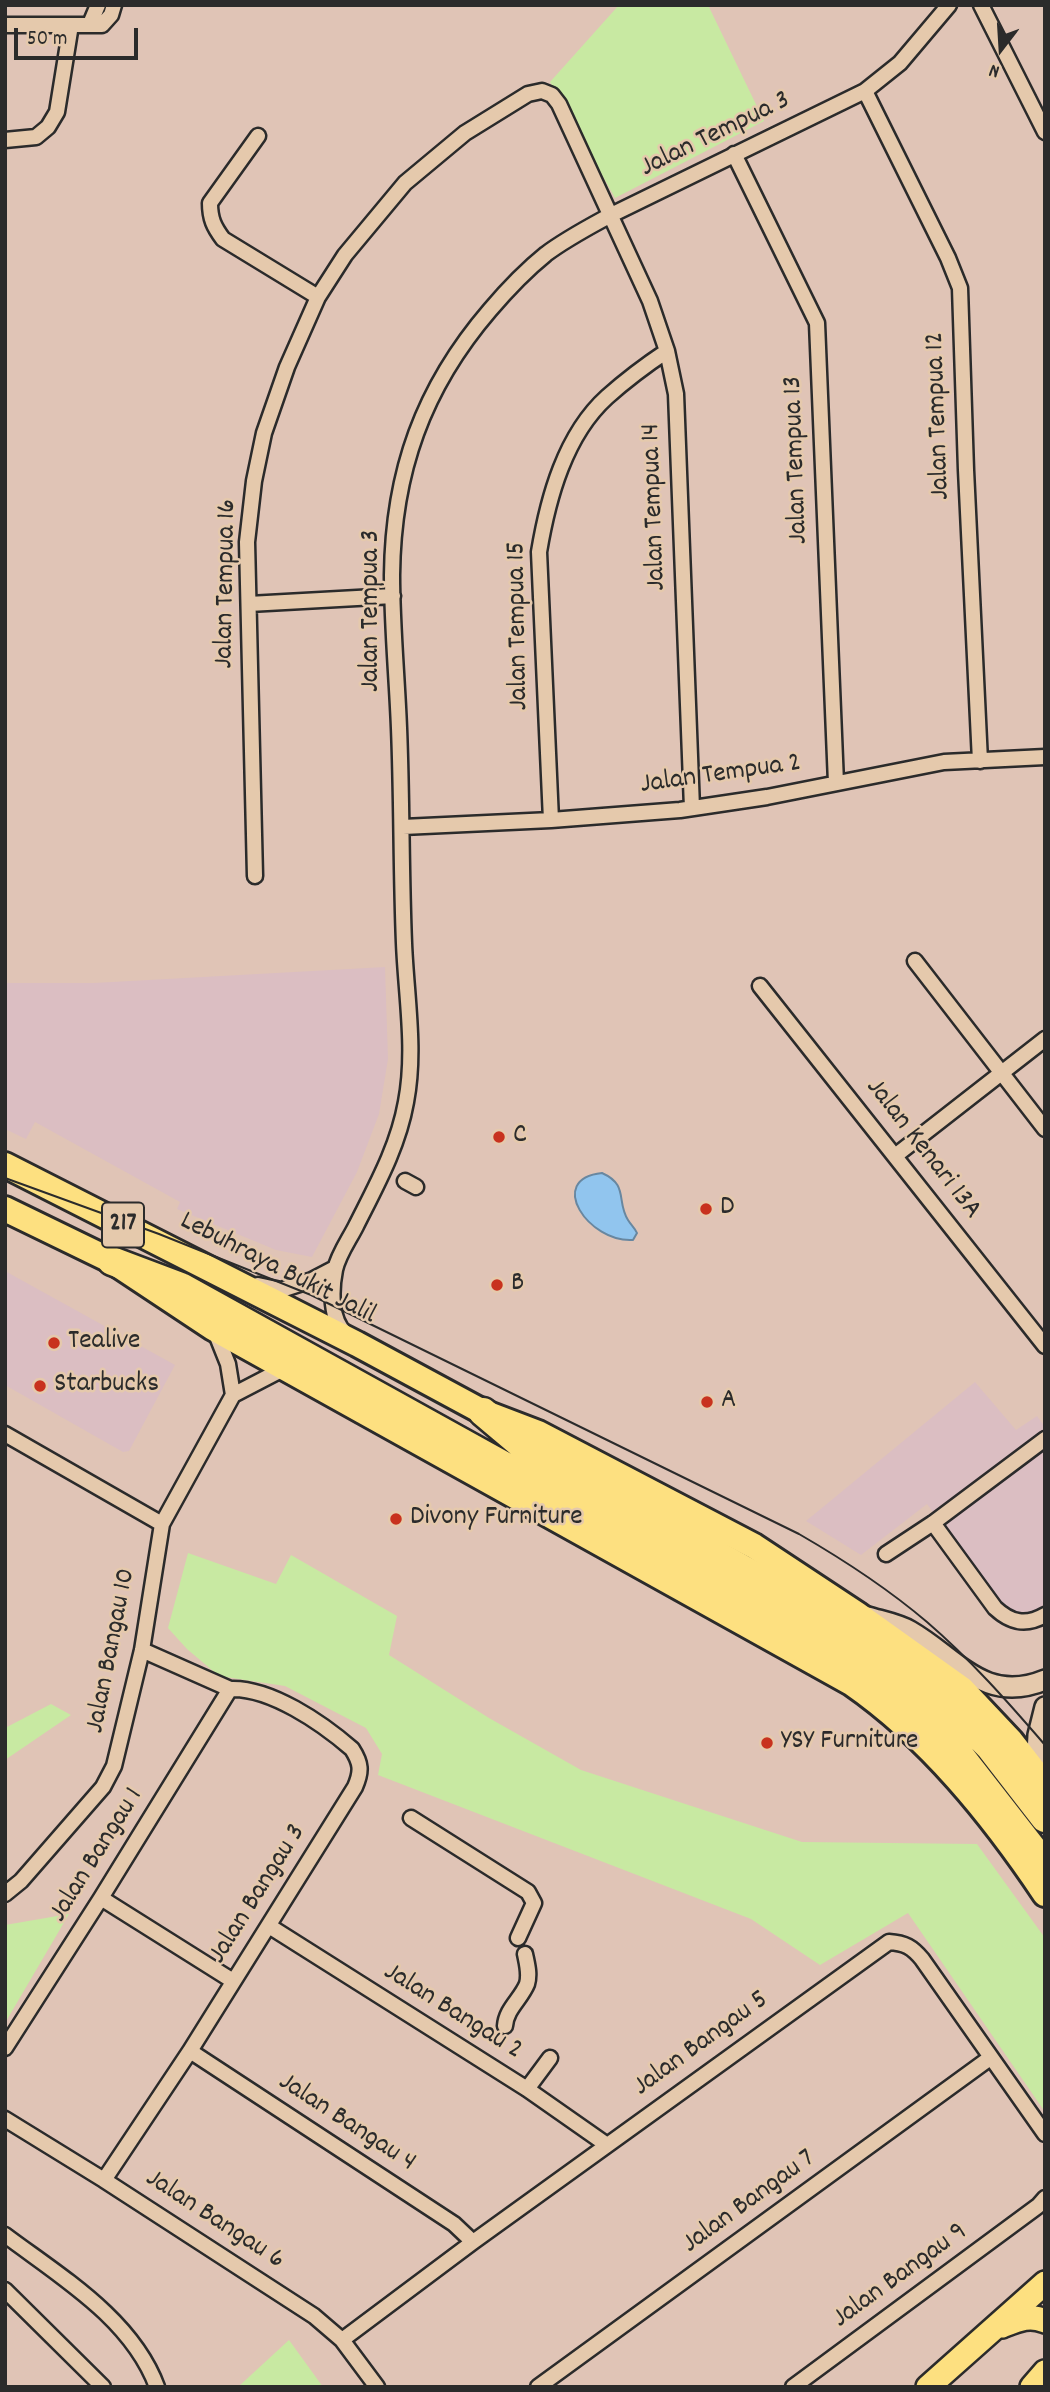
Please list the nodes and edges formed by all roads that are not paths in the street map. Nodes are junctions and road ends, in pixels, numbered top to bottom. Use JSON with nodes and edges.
{"nodes":[{"id":1,"x":99,"y":5,"type":"edge"},
{"id":2,"x":114,"y":5,"type":"edge"},
{"id":3,"x":948,"y":5,"type":"edge"},
{"id":4,"x":981,"y":5,"type":"edge"},
{"id":5,"x":90,"y":24,"type":"junction"},
{"id":6,"x":5,"y":25,"type":"edge"},
{"id":7,"x":71,"y":25,"type":"junction"},
{"id":8,"x":864,"y":91,"type":"junction"},
{"id":9,"x":1043,"y":125,"type":"edge"},
{"id":10,"x":258,"y":136,"type":"dead end"},
{"id":11,"x":5,"y":140,"type":"edge"},
{"id":12,"x":734,"y":154,"type":"junction"},
{"id":13,"x":609,"y":216,"type":"junction"},
{"id":14,"x":317,"y":296,"type":"junction"},
{"id":15,"x":667,"y":351,"type":"junction"},
{"id":16,"x":393,"y":596,"type":"junction"},
{"id":17,"x":249,"y":604,"type":"junction"},
{"id":18,"x":1045,"y":757,"type":"edge"},
{"id":19,"x":980,"y":761,"type":"junction"},
{"id":20,"x":835,"y":783,"type":"junction"},
{"id":21,"x":692,"y":808,"type":"junction"},
{"id":22,"x":551,"y":820,"type":"junction"},
{"id":23,"x":403,"y":827,"type":"junction"},
{"id":24,"x":256,"y":876,"type":"dead end"},
{"id":25,"x":915,"y":961,"type":"dead end"},
{"id":26,"x":760,"y":986,"type":"dead end"},
{"id":27,"x":1045,"y":1039,"type":"edge"},
{"id":28,"x":1000,"y":1072,"type":"junction"},
{"id":29,"x":1045,"y":1129,"type":"edge"},
{"id":30,"x":895,"y":1156,"type":"junction"},
{"id":31,"x":5,"y":1165,"type":"edge"},
{"id":32,"x":5,"y":1209,"type":"edge"},
{"id":33,"x":112,"y":1261,"type":"junction"},
{"id":34,"x":209,"y":1268,"type":"junction"},
{"id":35,"x":335,"y":1268,"type":"junction"},
{"id":36,"x":213,"y":1328,"type":"junction"},
{"id":37,"x":357,"y":1344,"type":"junction"},
{"id":38,"x":1045,"y":1346,"type":"edge"},
{"id":39,"x":285,"y":1368,"type":"junction"},
{"id":40,"x":233,"y":1395,"type":"junction"},
{"id":41,"x":483,"y":1412,"type":"junction"},
{"id":42,"x":5,"y":1434,"type":"edge"},
{"id":43,"x":1045,"y":1439,"type":"edge"},
{"id":44,"x":933,"y":1523,"type":"junction"},
{"id":45,"x":162,"y":1524,"type":"junction"},
{"id":46,"x":886,"y":1554,"type":"dead end"},
{"id":47,"x":857,"y":1614,"type":"junction"},
{"id":48,"x":1045,"y":1615,"type":"edge"},
{"id":49,"x":142,"y":1650,"type":"junction"},
{"id":50,"x":1045,"y":1680,"type":"edge"},
{"id":51,"x":230,"y":1689,"type":"junction"},
{"id":52,"x":1045,"y":1707,"type":"edge"},
{"id":53,"x":1041,"y":1779,"type":"edge"},
{"id":54,"x":411,"y":1818,"type":"dead end"},
{"id":55,"x":1045,"y":1818,"type":"edge"},
{"id":56,"x":1045,"y":1865,"type":"edge"},
{"id":57,"x":5,"y":1894,"type":"edge"},
{"id":58,"x":1045,"y":1894,"type":"edge"},
{"id":59,"x":101,"y":1898,"type":"junction"},
{"id":60,"x":269,"y":1926,"type":"junction"},
{"id":61,"x":518,"y":1938,"type":"dead end"},
{"id":62,"x":525,"y":1954,"type":"dead end"},
{"id":63,"x":233,"y":1981,"type":"junction"},
{"id":64,"x":505,"y":2026,"type":"dead end"},
{"id":65,"x":5,"y":2048,"type":"edge"},
{"id":66,"x":190,"y":2051,"type":"junction"},
{"id":67,"x":990,"y":2058,"type":"junction"},
{"id":68,"x":550,"y":2059,"type":"dead end"},
{"id":69,"x":527,"y":2089,"type":"junction"},
{"id":70,"x":5,"y":2119,"type":"edge"},
{"id":71,"x":1045,"y":2134,"type":"edge"},
{"id":72,"x":607,"y":2145,"type":"junction"},
{"id":73,"x":104,"y":2180,"type":"junction"},
{"id":74,"x":1042,"y":2202,"type":"edge"},
{"id":75,"x":5,"y":2235,"type":"edge"},
{"id":76,"x":473,"y":2242,"type":"junction"},
{"id":77,"x":1045,"y":2283,"type":"edge"},
{"id":78,"x":5,"y":2290,"type":"edge"},
{"id":79,"x":1045,"y":2321,"type":"edge"},
{"id":80,"x":992,"y":2330,"type":"junction"},
{"id":81,"x":342,"y":2340,"type":"junction"},
{"id":82,"x":1045,"y":2372,"type":"edge"},
{"id":83,"x":103,"y":2387,"type":"edge"},
{"id":84,"x":157,"y":2387,"type":"edge"},
{"id":85,"x":377,"y":2387,"type":"edge"},
{"id":86,"x":538,"y":2387,"type":"edge"},
{"id":87,"x":793,"y":2387,"type":"edge"},
{"id":88,"x":928,"y":2387,"type":"edge"},
{"id":89,"x":1032,"y":2387,"type":"edge"}],
"edges":[{"from":1,"to":5,"type":"street"},
{"from":2,"to":5,"type":"street"},
{"from":3,"to":8,"type":"street","name":"Jalan Tempua 3"},
{"from":4,"to":9,"type":"street"},
{"from":5,"to":7,"type":"street"},
{"from":6,"to":7,"type":"street"},
{"from":7,"to":11,"type":"street"},
{"from":8,"to":12,"type":"street","name":"Jalan Tempua 3"},
{"from":8,"to":19,"type":"street","name":"Jalan Tempua 12"},
{"from":10,"to":14,"type":"street"},
{"from":12,"to":13,"type":"street","name":"Jalan Tempua 3"},
{"from":12,"to":20,"type":"street","name":"Jalan Tempua 13"},
{"from":13,"to":14,"type":"street","name":"Jalan Tempua 16"},
{"from":13,"to":15,"type":"street","name":"Jalan Tempua 14"},
{"from":13,"to":16,"type":"street","name":"Jalan Tempua 3"},
{"from":14,"to":17,"type":"street","name":"Jalan Tempua 16"},
{"from":15,"to":21,"type":"street","name":"Jalan Tempua 14"},
{"from":15,"to":22,"type":"street","name":"Jalan Tempua 15"},
{"from":16,"to":17,"type":"street"},
{"from":16,"to":23,"type":"street","name":"Jalan Tempua 3"},
{"from":17,"to":24,"type":"street","name":"Jalan Tempua 16"},
{"from":18,"to":19,"type":"street","name":"Jalan Tempua 2"},
{"from":19,"to":20,"type":"street","name":"Jalan Tempua 2"},
{"from":20,"to":21,"type":"street","name":"Jalan Tempua 2"},
{"from":21,"to":22,"type":"street","name":"Jalan Tempua 2"},
{"from":22,"to":23,"type":"street","name":"Jalan Tempua 2"},
{"from":23,"to":35,"type":"street","name":"Jalan Tempua 3"},
{"from":25,"to":28,"type":"street"},
{"from":26,"to":30,"type":"street","name":"Jalan Kenari 13A"},
{"from":27,"to":28,"type":"street"},
{"from":28,"to":29,"type":"street"},
{"from":28,"to":30,"type":"street"},
{"from":30,"to":38,"type":"street","name":"Jalan Kenari 13A"},
{"from":31,"to":34,"type":"highway","name":"Lebuhraya Bukit Jalil","number":"217"},
{"from":32,"to":33,"type":"highway","number":"217"},
{"from":33,"to":36,"type":"highway"},
{"from":33,"to":56,"type":"highway"},
{"from":34,"to":35,"type":"street"},
{"from":34,"to":37,"type":"highway","name":"Lebuhraya Bukit Jalil","number":"217"},
{"from":35,"to":37,"type":"street","name":"Jalan Tempua 3"},
{"from":36,"to":39,"type":"highway"},
{"from":36,"to":40,"type":"street"},
{"from":37,"to":41,"type":"highway","name":"Lebuhraya Bukit Jalil","number":"217"},
{"from":39,"to":40,"type":"street"},
{"from":39,"to":58,"type":"highway"},
{"from":40,"to":45,"type":"street","name":"Jalan Bangau 10"},
{"from":41,"to":47,"type":"highway","name":"Lebuhraya Bukit Jalil"},
{"from":41,"to":55,"type":"highway"},
{"from":42,"to":45,"type":"street"},
{"from":43,"to":44,"type":"street"},
{"from":44,"to":46,"type":"street"},
{"from":44,"to":48,"type":"street"},
{"from":45,"to":49,"type":"street","name":"Jalan Bangau 10"},
{"from":47,"to":50,"type":"street"},
{"from":47,"to":53,"type":"highway","name":"Lebuhraya Bukit Jalil"},
{"from":49,"to":51,"type":"street"},
{"from":49,"to":57,"type":"street","name":"Jalan Bangau 10"},
{"from":51,"to":59,"type":"street","name":"Jalan Bangau 1"},
{"from":51,"to":60,"type":"street","name":"Jalan Bangau 3"},
{"from":52,"to":53,"type":"street"},
{"from":54,"to":61,"type":"street"},
{"from":59,"to":63,"type":"street"},
{"from":59,"to":65,"type":"street","name":"Jalan Bangau 1"},
{"from":60,"to":63,"type":"street","name":"Jalan Bangau 3"},
{"from":60,"to":69,"type":"street","name":"Jalan Bangau 2"},
{"from":62,"to":64,"type":"street"},
{"from":63,"to":66,"type":"street","name":"Jalan Bangau 3"},
{"from":66,"to":73,"type":"street","name":"Jalan Bangau 3"},
{"from":66,"to":76,"type":"street","name":"Jalan Bangau 4"},
{"from":67,"to":71,"type":"street","name":"Jalan Bangau 5"},
{"from":67,"to":72,"type":"street","name":"Jalan Bangau 5"},
{"from":67,"to":86,"type":"street","name":"Jalan Bangau 7"},
{"from":68,"to":69,"type":"street"},
{"from":69,"to":72,"type":"street","name":"Jalan Bangau 2"},
{"from":70,"to":73,"type":"street","name":"Jalan Bangau 6"},
{"from":72,"to":76,"type":"street","name":"Jalan Bangau 5"},
{"from":73,"to":81,"type":"street","name":"Jalan Bangau 6"},
{"from":74,"to":87,"type":"street","name":"Jalan Bangau 9"},
{"from":75,"to":84,"type":"street"},
{"from":76,"to":81,"type":"street","name":"Jalan Bangau 5"},
{"from":77,"to":80,"type":"main road"},
{"from":78,"to":83,"type":"street"},
{"from":79,"to":80,"type":"main road"},
{"from":80,"to":88,"type":"main road"},
{"from":81,"to":85,"type":"street","name":"Jalan Bangau 6"},
{"from":82,"to":89,"type":"main road"}]}
